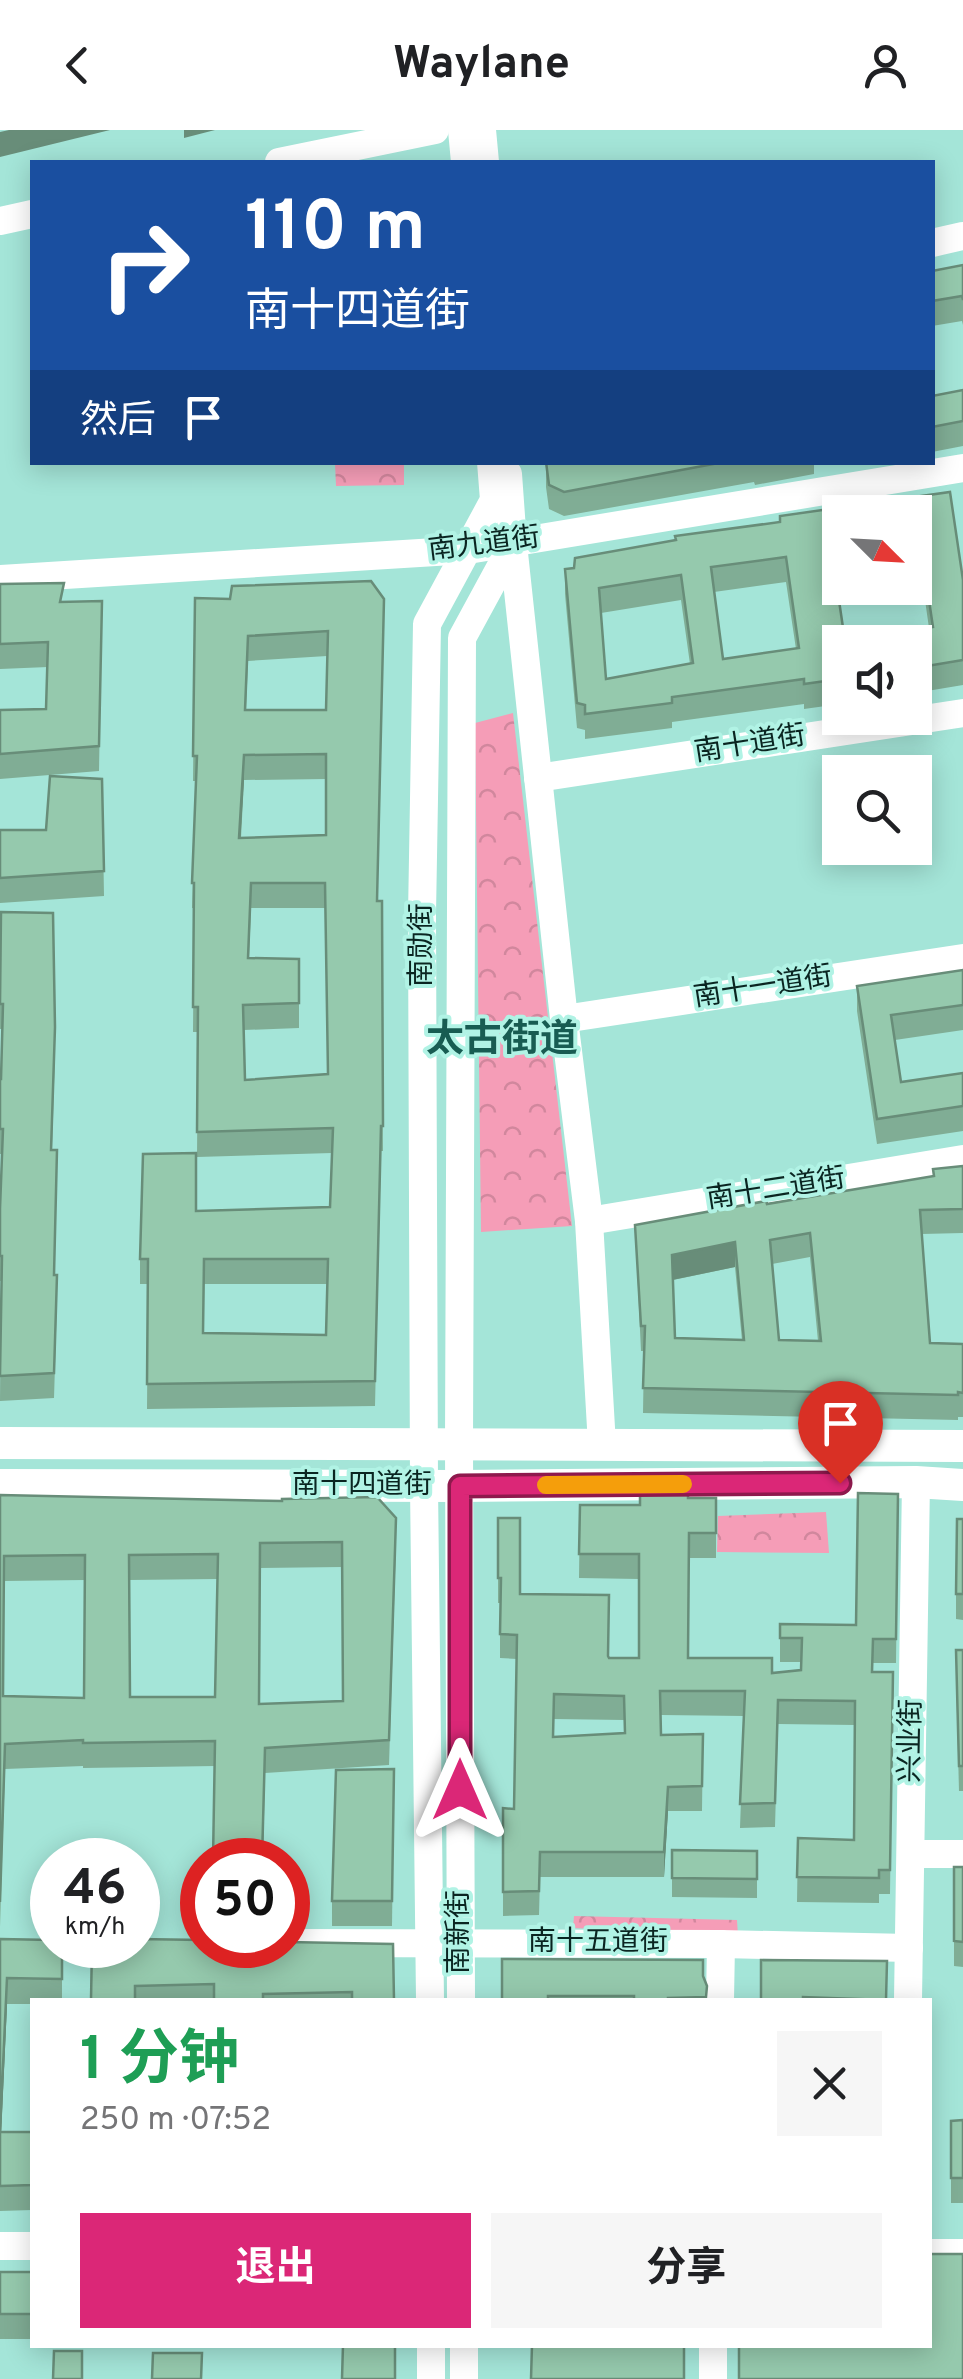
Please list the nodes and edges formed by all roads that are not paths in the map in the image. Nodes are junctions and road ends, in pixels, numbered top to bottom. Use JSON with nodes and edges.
{"nodes":[{"id":1,"x":434,"y":130,"type":"edge"},
{"id":2,"x":462,"y":130,"type":"edge"},
{"id":3,"x":482,"y":130,"type":"edge"},
{"id":4,"x":289,"y":160,"type":"edge"},
{"id":5,"x":465,"y":160,"type":"edge"},
{"id":6,"x":485,"y":160,"type":"edge"},
{"id":7,"x":30,"y":214,"type":"edge"},
{"id":8,"x":0,"y":220,"type":"edge"},
{"id":9,"x":963,"y":236,"type":"edge"},
{"id":10,"x":935,"y":242,"type":"edge"},
{"id":11,"x":490,"y":465,"type":"edge"},
{"id":12,"x":508,"y":465,"type":"edge"},
{"id":13,"x":963,"y":468,"type":"edge"},
{"id":14,"x":513,"y":544,"type":"junction"},
{"id":15,"x":468,"y":550,"type":"junction"},
{"id":16,"x":0,"y":580,"type":"edge"},
{"id":17,"x":963,"y":713,"type":"edge"},
{"id":18,"x":538,"y":778,"type":"junction"},
{"id":19,"x":963,"y":958,"type":"edge"},
{"id":20,"x":564,"y":1019,"type":"junction"},
{"id":21,"x":963,"y":1159,"type":"edge"},
{"id":22,"x":589,"y":1221,"type":"junction"},
{"id":23,"x":0,"y":1443,"type":"edge"},
{"id":24,"x":424,"y":1444,"type":"junction"},
{"id":25,"x":460,"y":1444,"type":"junction"},
{"id":26,"x":602,"y":1445,"type":"junction"},
{"id":27,"x":963,"y":1446,"type":"edge"},
{"id":28,"x":916,"y":1482,"type":"junction"},
{"id":29,"x":963,"y":1484,"type":"edge"},
{"id":30,"x":0,"y":1486,"type":"edge"},
{"id":31,"x":424,"y":1486,"type":"junction"},
{"id":32,"x":460,"y":1486,"type":"junction"},
{"id":33,"x":911,"y":1854,"type":"junction"},
{"id":34,"x":963,"y":1854,"type":"edge"},
{"id":35,"x":430,"y":1942,"type":"junction"},
{"id":36,"x":460,"y":1942,"type":"junction"},
{"id":37,"x":310,"y":1943,"type":"edge"},
{"id":38,"x":721,"y":1944,"type":"junction"},
{"id":39,"x":909,"y":1948,"type":"junction"},
{"id":40,"x":430,"y":1998,"type":"edge"},
{"id":41,"x":460,"y":1998,"type":"edge"},
{"id":42,"x":720,"y":1998,"type":"edge"},
{"id":43,"x":908,"y":1998,"type":"edge"},
{"id":44,"x":0,"y":2246,"type":"edge"},
{"id":45,"x":30,"y":2246,"type":"edge"},
{"id":46,"x":932,"y":2253,"type":"edge"},
{"id":47,"x":963,"y":2253,"type":"edge"},
{"id":48,"x":431,"y":2348,"type":"edge"},
{"id":49,"x":464,"y":2348,"type":"edge"},
{"id":50,"x":713,"y":2348,"type":"edge"},
{"id":51,"x":431,"y":2379,"type":"edge"},
{"id":52,"x":464,"y":2379,"type":"edge"},
{"id":53,"x":712,"y":2379,"type":"edge"}],
"edges":[{"from":1,"to":4,"type":"main road"},
{"from":2,"to":5,"type":"main road"},
{"from":3,"to":6,"type":"main road"},
{"from":7,"to":8,"type":"main road"},
{"from":9,"to":10,"type":"main road"},
{"from":11,"to":15,"type":"main road","name":"南勋街"},
{"from":12,"to":14,"type":"main road"},
{"from":13,"to":14,"type":"main road","name":"南九道街"},
{"from":14,"to":15,"type":"main road","name":"南九道街"},
{"from":14,"to":18,"type":"main road"},
{"from":14,"to":25,"type":"main road","name":"南勋街"},
{"from":15,"to":16,"type":"main road","name":"南九道街"},
{"from":15,"to":24,"type":"main road","name":"南勋街"},
{"from":17,"to":18,"type":"main road","name":"南十道街"},
{"from":18,"to":20,"type":"main road"},
{"from":19,"to":20,"type":"main road","name":"南十一道街"},
{"from":20,"to":22,"type":"main road"},
{"from":21,"to":22,"type":"main road","name":"南十二道街"},
{"from":22,"to":26,"type":"main road"},
{"from":23,"to":24,"type":"main road"},
{"from":24,"to":25,"type":"main road"},
{"from":24,"to":31,"type":"main road","name":"南新街"},
{"from":25,"to":26,"type":"main road"},
{"from":25,"to":32,"type":"main road","name":"南新街"},
{"from":26,"to":27,"type":"main road"},
{"from":28,"to":29,"type":"main road","name":"南十四道街"},
{"from":28,"to":32,"type":"main road","name":"南十四道街"},
{"from":28,"to":33,"type":"main road","name":"兴业街"},
{"from":30,"to":31,"type":"main road","name":"南十四道街"},
{"from":31,"to":32,"type":"main road","name":"南十四道街"},
{"from":31,"to":35,"type":"main road","name":"南新街"},
{"from":32,"to":36,"type":"main road","name":"南新街"},
{"from":33,"to":34,"type":"main road"},
{"from":33,"to":39,"type":"main road","name":"兴业街"},
{"from":35,"to":36,"type":"main road","name":"南十五道街"},
{"from":35,"to":37,"type":"main road","name":"南十五道街"},
{"from":35,"to":40,"type":"main road","name":"南新街"},
{"from":36,"to":38,"type":"main road","name":"南十五道街"},
{"from":36,"to":41,"type":"main road","name":"南新街"},
{"from":38,"to":39,"type":"main road","name":"南十五道街"},
{"from":38,"to":42,"type":"main road"},
{"from":39,"to":43,"type":"main road","name":"兴业街"},
{"from":44,"to":45,"type":"main road"},
{"from":46,"to":47,"type":"main road"},
{"from":48,"to":51,"type":"main road"},
{"from":49,"to":52,"type":"main road"},
{"from":50,"to":53,"type":"main road"}]}
